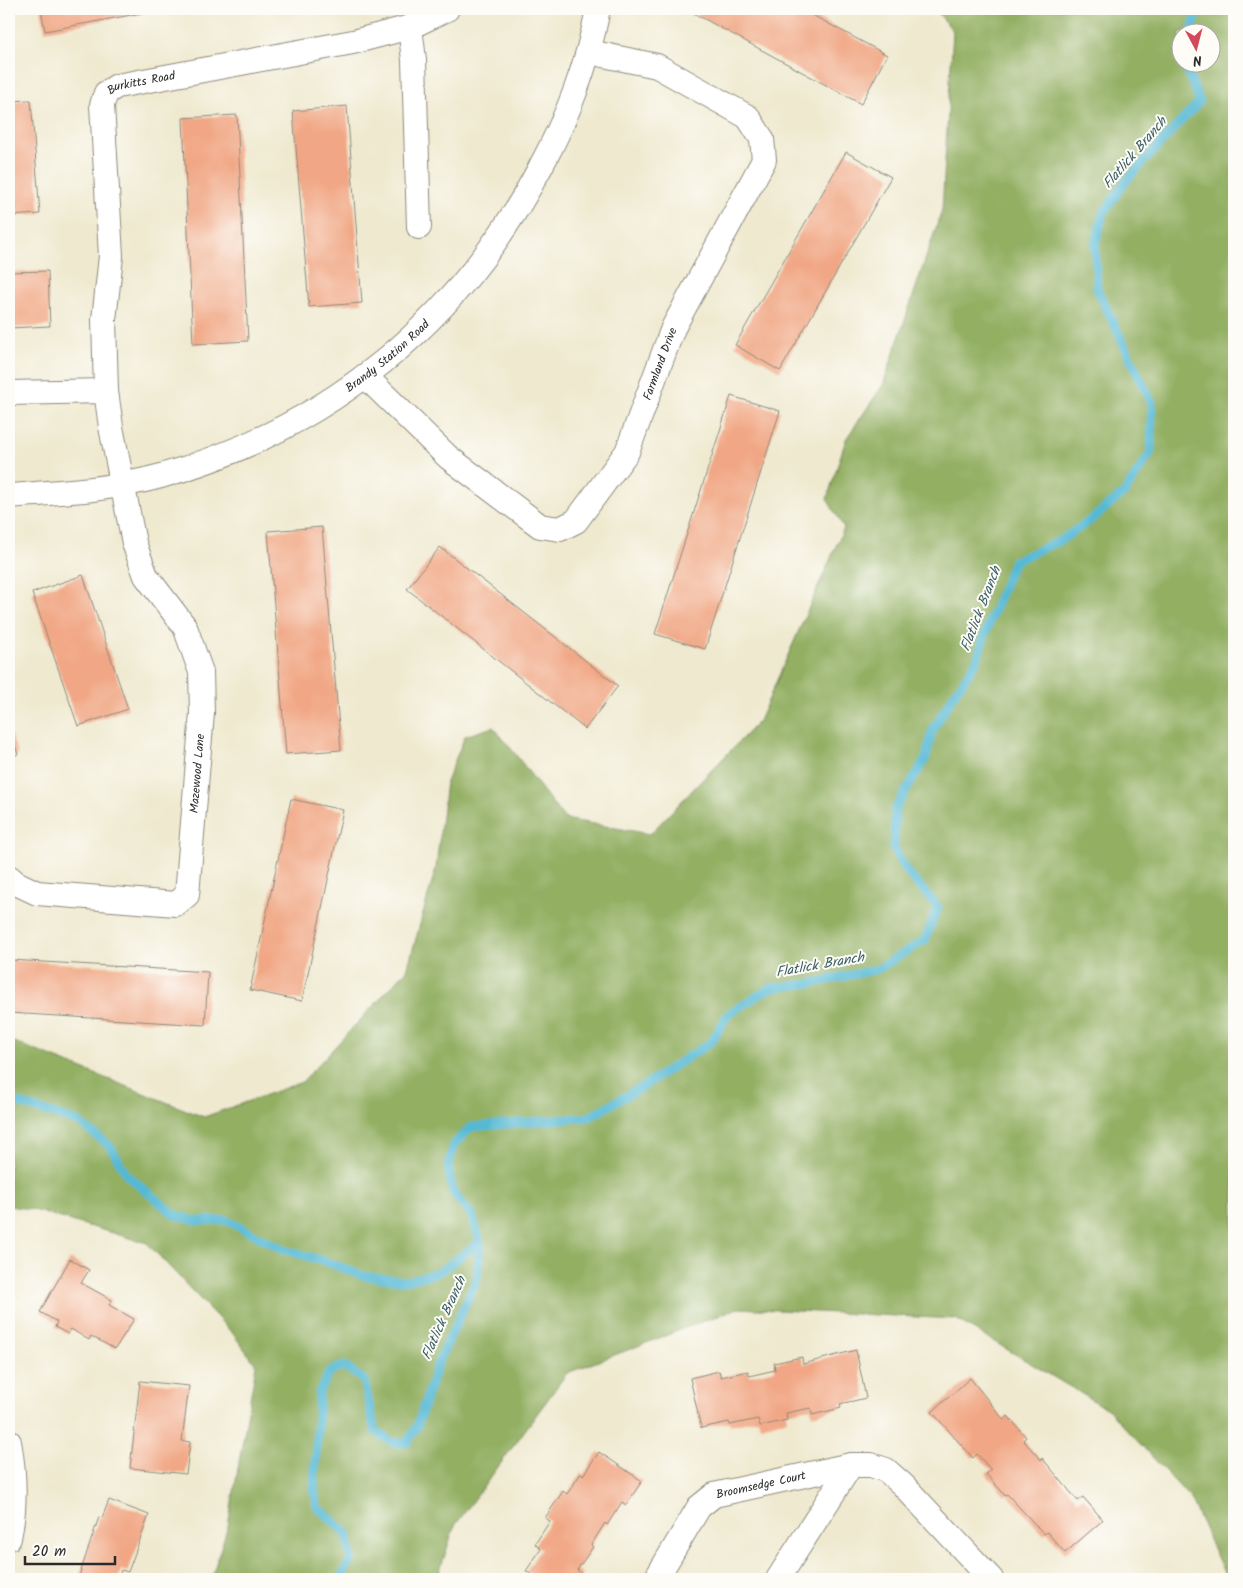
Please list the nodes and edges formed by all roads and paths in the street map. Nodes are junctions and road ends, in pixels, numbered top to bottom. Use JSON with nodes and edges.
{"nodes":[{"id":1,"x":446,"y":9,"type":"edge"},
{"id":2,"x":598,"y":9,"type":"edge"},
{"id":3,"x":410,"y":27,"type":"junction"},
{"id":4,"x":589,"y":52,"type":"junction"},
{"id":5,"x":419,"y":227,"type":"dead end"},
{"id":6,"x":365,"y":376,"type":"junction"},
{"id":7,"x":106,"y":391,"type":"junction"},
{"id":8,"x":9,"y":393,"type":"edge"},
{"id":9,"x":123,"y":485,"type":"junction"},
{"id":10,"x":9,"y":496,"type":"edge"},
{"id":11,"x":9,"y":876,"type":"edge"},
{"id":12,"x":9,"y":1442,"type":"edge"},
{"id":13,"x":851,"y":1465,"type":"junction"},
{"id":14,"x":9,"y":1538,"type":"edge"},
{"id":15,"x":656,"y":1579,"type":"edge"},
{"id":16,"x":778,"y":1579,"type":"edge"},
{"id":17,"x":991,"y":1579,"type":"edge"}],
"edges":[{"from":1,"to":3,"type":"street","name":"Burkitts Road"},
{"from":2,"to":4,"type":"street","name":"Brandy Station Road"},
{"from":3,"to":5,"type":"street"},
{"from":3,"to":7,"type":"street","name":"Burkitts Road"},
{"from":4,"to":6,"type":"street","name":"Brandy Station Road"},
{"from":4,"to":6,"type":"street","name":"Farmland Drive"},
{"from":6,"to":9,"type":"street","name":"Brandy Station Road"},
{"from":7,"to":8,"type":"street"},
{"from":7,"to":9,"type":"street","name":"Burkitts Road"},
{"from":9,"to":10,"type":"street","name":"Brandy Station Road"},
{"from":9,"to":11,"type":"street","name":"Mazewood Lane"},
{"from":12,"to":14,"type":"street"},
{"from":13,"to":15,"type":"street","name":"Broomsedge Court"},
{"from":13,"to":16,"type":"street"},
{"from":13,"to":17,"type":"street","name":"Broomsedge Court"}]}
